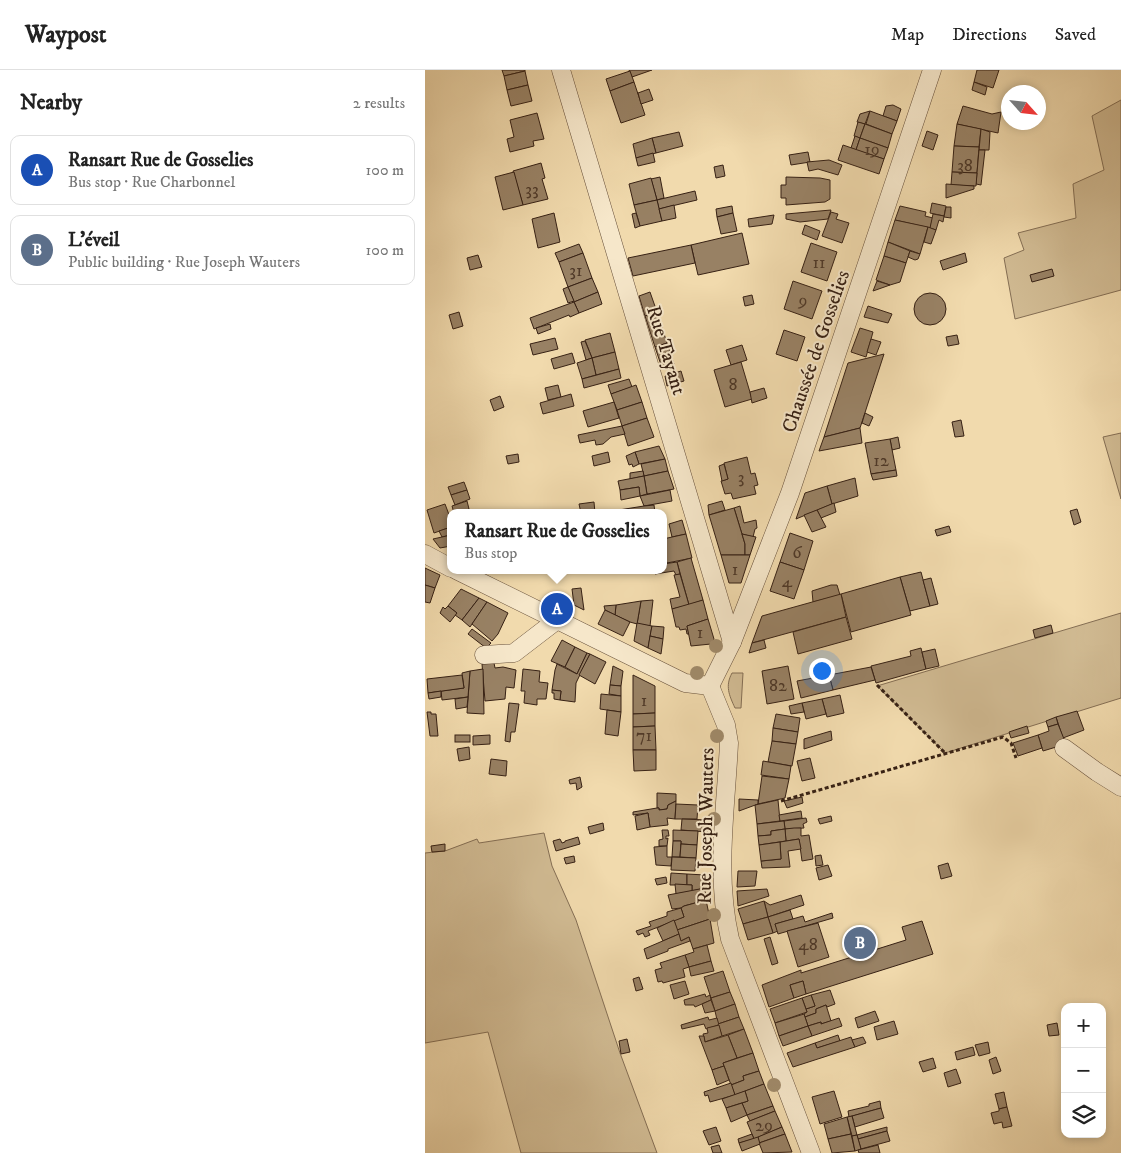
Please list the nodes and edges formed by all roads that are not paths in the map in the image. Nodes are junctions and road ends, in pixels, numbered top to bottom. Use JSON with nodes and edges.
{"nodes":[{"id":1,"x":561,"y":70,"type":"edge"},
{"id":2,"x":933,"y":70,"type":"edge"},
{"id":3,"x":425,"y":554,"type":"edge"},
{"id":4,"x":447,"y":566,"type":"edge"},
{"id":5,"x":464,"y":574,"type":"edge"},
{"id":6,"x":557,"y":620,"type":"junction"},
{"id":7,"x":732,"y":642,"type":"junction"},
{"id":8,"x":483,"y":655,"type":"dead end"},
{"id":9,"x":710,"y":686,"type":"junction"},
{"id":10,"x":1065,"y":748,"type":"dead end"},
{"id":11,"x":1121,"y":787,"type":"edge"},
{"id":12,"x":811,"y":1153,"type":"edge"}],
"edges":[{"from":1,"to":7,"type":"street","name":"Rue Tayant"},
{"from":2,"to":7,"type":"street","name":"Chaussée de Gosselies"},
{"from":3,"to":4,"type":"street"},
{"from":5,"to":6,"type":"street"},
{"from":6,"to":8,"type":"street"},
{"from":6,"to":9,"type":"street"},
{"from":7,"to":9,"type":"street"},
{"from":9,"to":12,"type":"street","name":"Rue Joseph Wauters"},
{"from":10,"to":11,"type":"street"}]}
